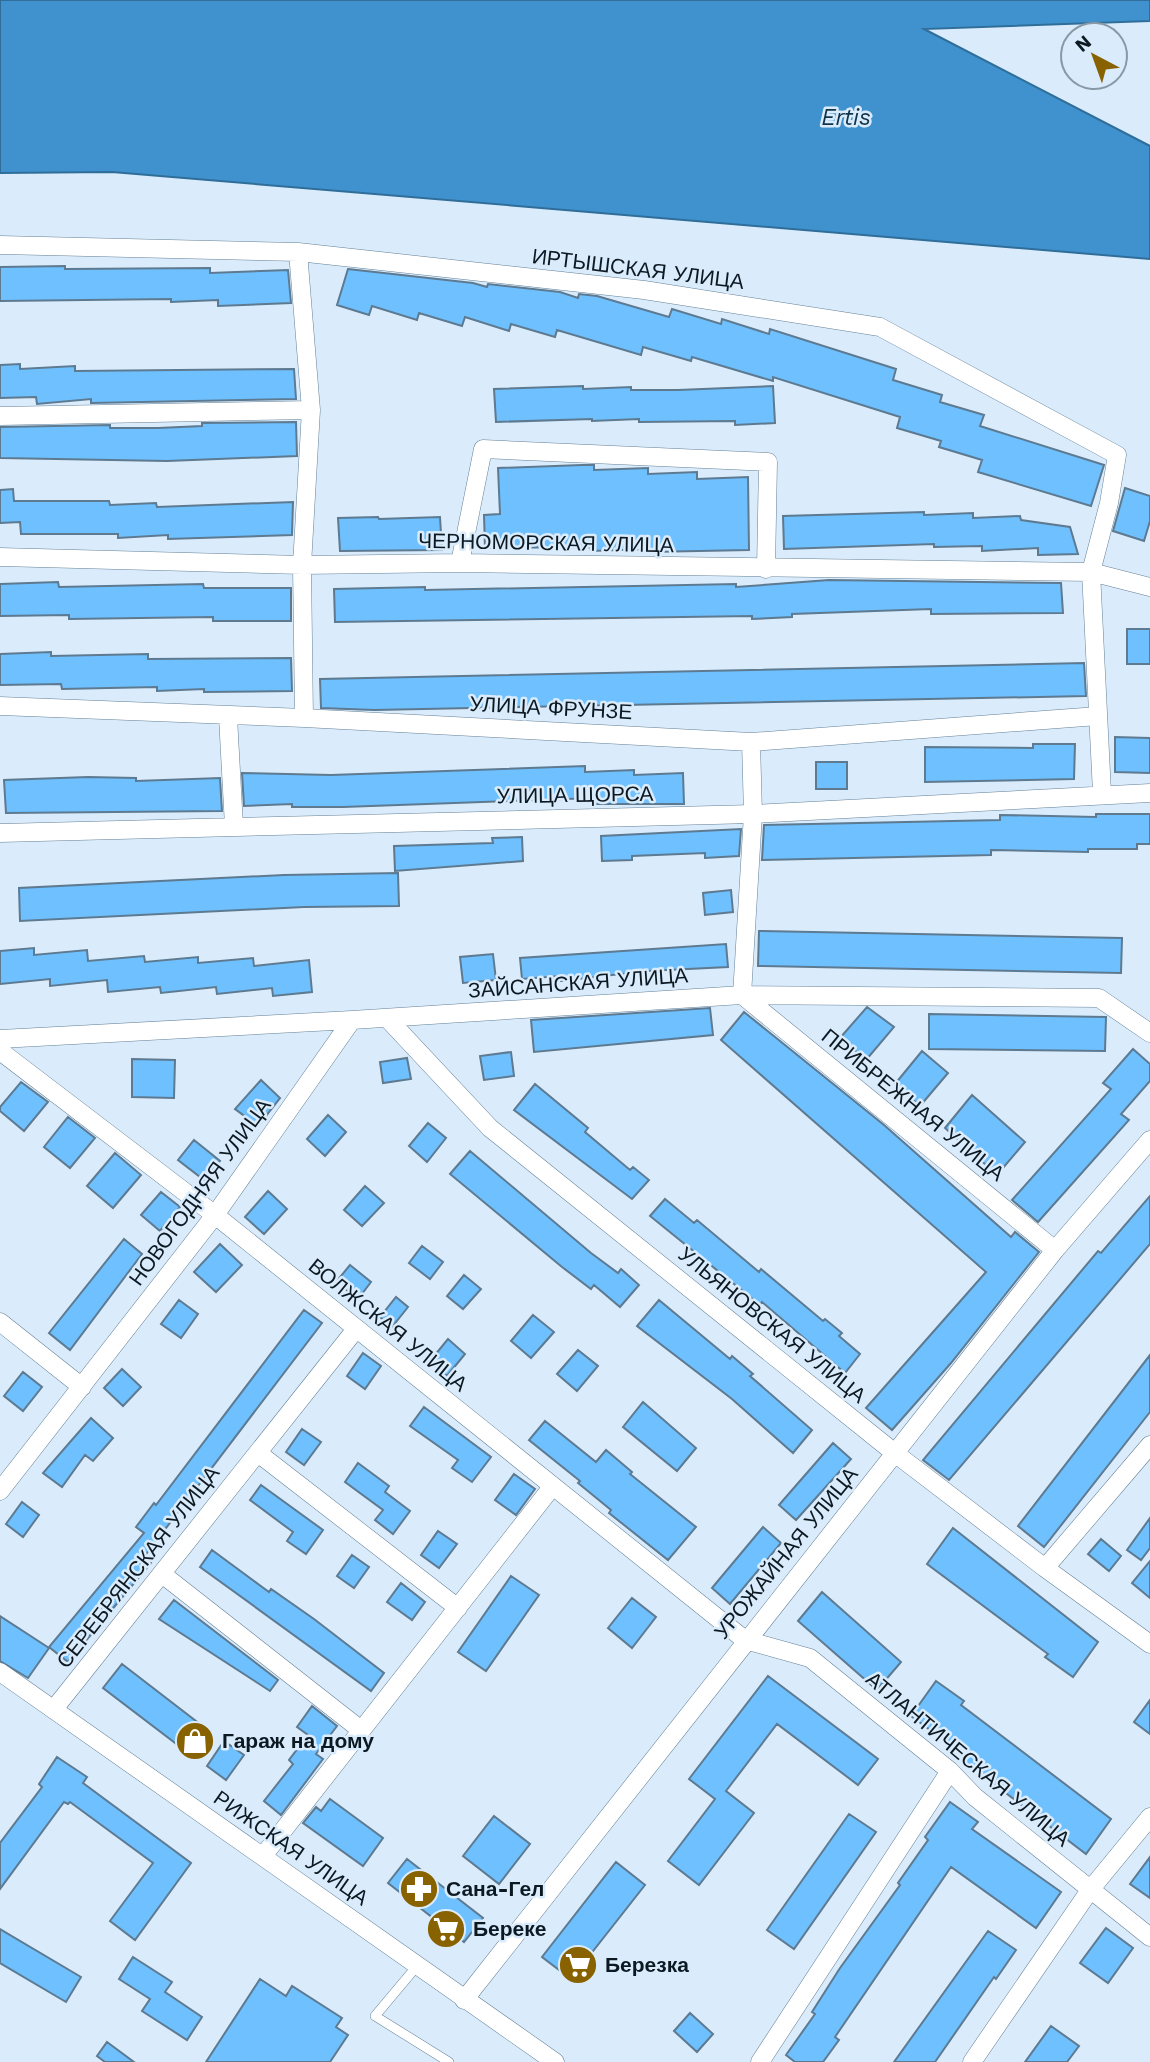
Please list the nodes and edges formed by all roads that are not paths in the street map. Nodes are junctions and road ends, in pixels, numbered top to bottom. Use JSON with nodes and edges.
{"nodes":[{"id":1,"x":0,"y":245,"type":"edge"},
{"id":2,"x":298,"y":252,"type":"junction"},
{"id":3,"x":311,"y":410,"type":"junction"},
{"id":4,"x":0,"y":416,"type":"edge"},
{"id":5,"x":0,"y":557,"type":"edge"},
{"id":6,"x":460,"y":563,"type":"junction"},
{"id":7,"x":302,"y":565,"type":"junction"},
{"id":8,"x":766,"y":569,"type":"junction"},
{"id":9,"x":1091,"y":572,"type":"junction"},
{"id":10,"x":1150,"y":587,"type":"edge"},
{"id":11,"x":0,"y":706,"type":"edge"},
{"id":12,"x":1098,"y":716,"type":"junction"},
{"id":13,"x":228,"y":717,"type":"junction"},
{"id":14,"x":304,"y":718,"type":"junction"},
{"id":15,"x":751,"y":742,"type":"junction"},
{"id":16,"x":1102,"y":793,"type":"junction"},
{"id":17,"x":1150,"y":793,"type":"edge"},
{"id":18,"x":753,"y":814,"type":"junction"},
{"id":19,"x":234,"y":826,"type":"junction"},
{"id":20,"x":0,"y":833,"type":"edge"},
{"id":21,"x":742,"y":995,"type":"junction"},
{"id":22,"x":387,"y":1018,"type":"junction"},
{"id":23,"x":352,"y":1020,"type":"junction"},
{"id":24,"x":1150,"y":1033,"type":"edge"},
{"id":25,"x":0,"y":1039,"type":"edge"},
{"id":26,"x":0,"y":1051,"type":"edge"},
{"id":27,"x":1150,"y":1140,"type":"edge"},
{"id":28,"x":215,"y":1215,"type":"junction"},
{"id":29,"x":1055,"y":1250,"type":"junction"},
{"id":30,"x":0,"y":1322,"type":"edge"},
{"id":31,"x":356,"y":1329,"type":"junction"},
{"id":32,"x":82,"y":1387,"type":"junction"},
{"id":33,"x":1150,"y":1445,"type":"edge"},
{"id":34,"x":258,"y":1453,"type":"junction"},
{"id":35,"x":896,"y":1454,"type":"junction"},
{"id":36,"x":552,"y":1486,"type":"junction"},
{"id":37,"x":0,"y":1492,"type":"edge"},
{"id":38,"x":1045,"y":1569,"type":"junction"},
{"id":39,"x":162,"y":1574,"type":"junction"},
{"id":40,"x":458,"y":1608,"type":"junction"},
{"id":41,"x":745,"y":1640,"type":"junction"},
{"id":42,"x":1150,"y":1644,"type":"edge"},
{"id":43,"x":0,"y":1672,"type":"edge"},
{"id":44,"x":54,"y":1709,"type":"junction"},
{"id":45,"x":361,"y":1730,"type":"junction"},
{"id":46,"x":950,"y":1771,"type":"junction"},
{"id":47,"x":1150,"y":1817,"type":"edge"},
{"id":48,"x":263,"y":1856,"type":"junction"},
{"id":49,"x":1090,"y":1890,"type":"junction"},
{"id":50,"x":1150,"y":1937,"type":"edge"},
{"id":51,"x":417,"y":1966,"type":"junction"},
{"id":52,"x":464,"y":2000,"type":"junction"},
{"id":53,"x":975,"y":2061,"type":"edge"},
{"id":54,"x":449,"y":2062,"type":"edge"},
{"id":55,"x":555,"y":2062,"type":"edge"},
{"id":56,"x":760,"y":2062,"type":"edge"}],
"edges":[{"from":1,"to":2,"type":"street","name":"ИРТЫШСКАЯ УЛИЦА"},
{"from":2,"to":3,"type":"street"},
{"from":2,"to":9,"type":"street","name":"ИРТЫШСКАЯ УЛИЦА"},
{"from":3,"to":4,"type":"street"},
{"from":3,"to":7,"type":"street"},
{"from":5,"to":7,"type":"street","name":"ЧЕРНОМОРСКАЯ УЛИЦА"},
{"from":6,"to":7,"type":"street","name":"ЧЕРНОМОРСКАЯ УЛИЦА"},
{"from":6,"to":8,"type":"street","name":"ЧЕРНОМОРСКАЯ УЛИЦА"},
{"from":6,"to":8,"type":"street"},
{"from":7,"to":14,"type":"street"},
{"from":8,"to":9,"type":"street","name":"ЧЕРНОМОРСКАЯ УЛИЦА"},
{"from":9,"to":10,"type":"street","name":"ЧЕРНОМОРСКАЯ УЛИЦА"},
{"from":9,"to":12,"type":"street"},
{"from":11,"to":13,"type":"street","name":"УЛИЦА ФРУНЗЕ"},
{"from":12,"to":15,"type":"street","name":"УЛИЦА ФРУНЗЕ"},
{"from":12,"to":16,"type":"street"},
{"from":13,"to":14,"type":"street","name":"УЛИЦА ФРУНЗЕ"},
{"from":13,"to":19,"type":"street"},
{"from":14,"to":15,"type":"street","name":"УЛИЦА ФРУНЗЕ"},
{"from":15,"to":18,"type":"street"},
{"from":16,"to":17,"type":"street","name":"УЛИЦА ЩОРСА"},
{"from":16,"to":18,"type":"street","name":"УЛИЦА ЩОРСА"},
{"from":18,"to":19,"type":"street","name":"УЛИЦА ЩОРСА"},
{"from":18,"to":21,"type":"street"},
{"from":19,"to":20,"type":"street","name":"УЛИЦА ЩОРСА"},
{"from":21,"to":22,"type":"street","name":"ЗАЙСАНСКАЯ УЛИЦА"},
{"from":21,"to":24,"type":"street","name":"ЗАЙСАНСКАЯ УЛИЦА"},
{"from":21,"to":29,"type":"street","name":"ПРИБРЕЖНАЯ УЛИЦА"},
{"from":22,"to":23,"type":"street","name":"ЗАЙСАНСКАЯ УЛИЦА"},
{"from":22,"to":35,"type":"street","name":"УЛЬЯНОВСКАЯ УЛИЦА"},
{"from":23,"to":25,"type":"street","name":"ЗАЙСАНСКАЯ УЛИЦА"},
{"from":23,"to":28,"type":"street","name":"НОВОГОДНЯЯ УЛИЦА"},
{"from":26,"to":28,"type":"street","name":"ВОЛЖСКАЯ УЛИЦА"},
{"from":27,"to":29,"type":"street","name":"УРОЖАЙНАЯ УЛИЦА"},
{"from":28,"to":31,"type":"street","name":"ВОЛЖСКАЯ УЛИЦА"},
{"from":28,"to":32,"type":"street","name":"НОВОГОДНЯЯ УЛИЦА"},
{"from":29,"to":35,"type":"street","name":"УРОЖАЙНАЯ УЛИЦА"},
{"from":30,"to":32,"type":"street"},
{"from":31,"to":34,"type":"street","name":"СЕРЕБРЯНСКАЯ УЛИЦА"},
{"from":31,"to":36,"type":"street","name":"ВОЛЖСКАЯ УЛИЦА"},
{"from":32,"to":37,"type":"street","name":"НОВОГОДНЯЯ УЛИЦА"},
{"from":33,"to":38,"type":"street"},
{"from":34,"to":39,"type":"street","name":"СЕРЕБРЯНСКАЯ УЛИЦА"},
{"from":34,"to":40,"type":"street"},
{"from":35,"to":38,"type":"street","name":"УЛЬЯНОВСКАЯ УЛИЦА"},
{"from":35,"to":41,"type":"street","name":"УРОЖАЙНАЯ УЛИЦА"},
{"from":36,"to":40,"type":"street"},
{"from":36,"to":41,"type":"street","name":"ВОЛЖСКАЯ УЛИЦА"},
{"from":38,"to":42,"type":"street","name":"УЛЬЯНОВСКАЯ УЛИЦА"},
{"from":39,"to":44,"type":"street","name":"СЕРЕБРЯНСКАЯ УЛИЦА"},
{"from":39,"to":45,"type":"street"},
{"from":40,"to":45,"type":"street"},
{"from":41,"to":46,"type":"street","name":"АТЛАНТИЧЕСКАЯ УЛИЦА"},
{"from":41,"to":52,"type":"street","name":"УРОЖАЙНАЯ УЛИЦА"},
{"from":43,"to":44,"type":"street","name":"РИЖСКАЯ УЛИЦА"},
{"from":44,"to":48,"type":"street","name":"РИЖСКАЯ УЛИЦА"},
{"from":45,"to":48,"type":"street"},
{"from":46,"to":49,"type":"street","name":"АТЛАНТИЧЕСКАЯ УЛИЦА"},
{"from":46,"to":56,"type":"street"},
{"from":47,"to":49,"type":"street"},
{"from":48,"to":51,"type":"street","name":"РИЖСКАЯ УЛИЦА"},
{"from":49,"to":50,"type":"street","name":"АТЛАНТИЧЕСКАЯ УЛИЦА"},
{"from":49,"to":53,"type":"street"},
{"from":51,"to":52,"type":"street","name":"РИЖСКАЯ УЛИЦА"},
{"from":51,"to":54,"type":"lane"},
{"from":52,"to":55,"type":"street","name":"РИЖСКАЯ УЛИЦА"}]}
